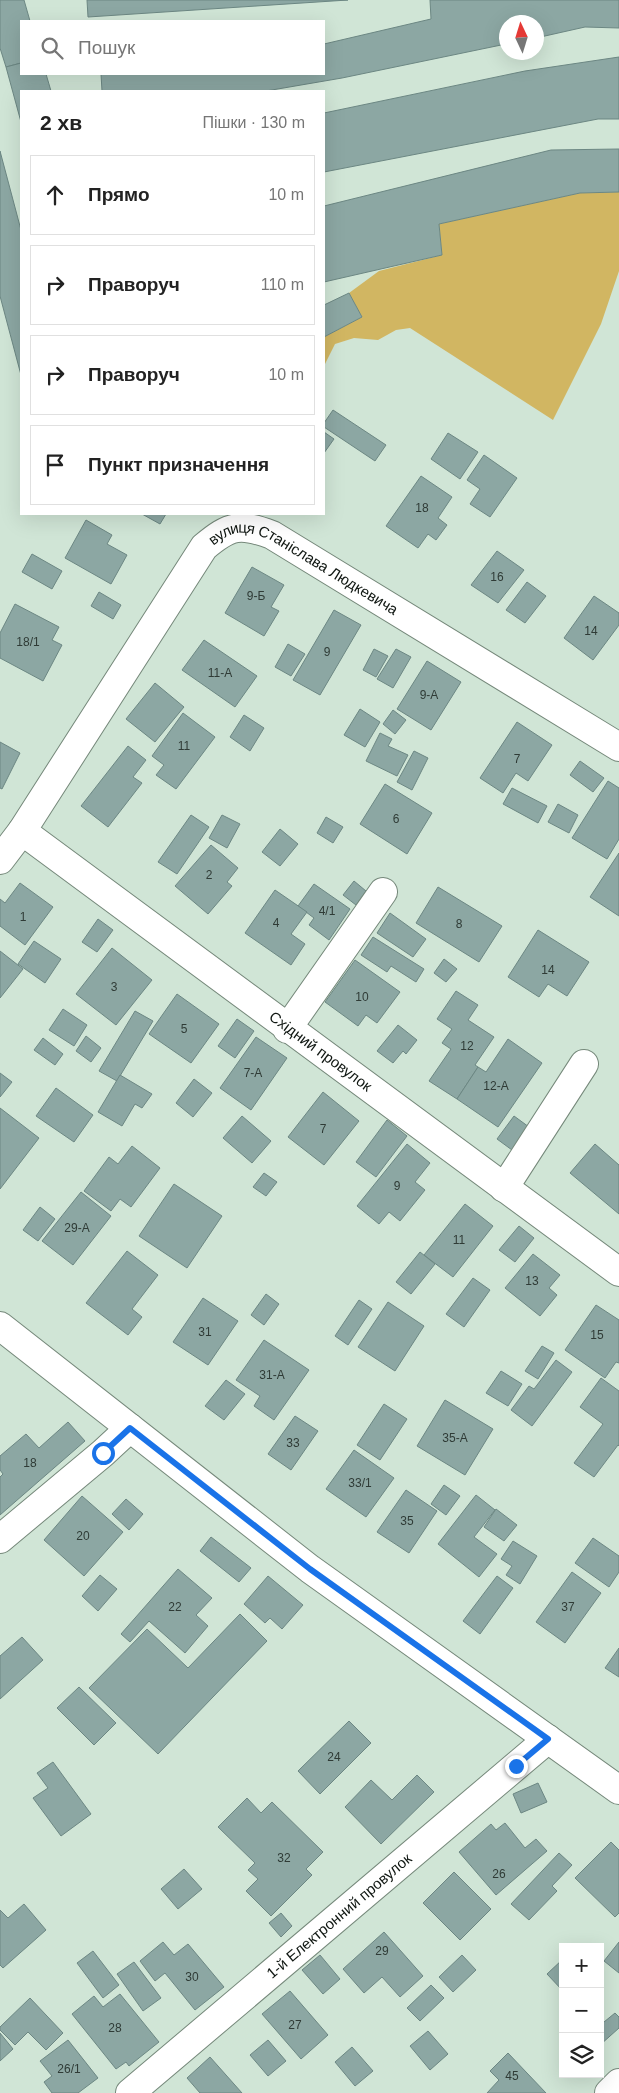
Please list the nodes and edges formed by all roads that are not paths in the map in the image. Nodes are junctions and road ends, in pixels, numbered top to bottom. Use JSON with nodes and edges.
{"nodes":[{"id":1,"x":619,"y":746,"type":"edge"},
{"id":2,"x":22,"y":831,"type":"junction"},
{"id":3,"x":0,"y":860,"type":"edge"},
{"id":4,"x":383,"y":892,"type":"dead end"},
{"id":5,"x":287,"y":1029,"type":"junction"},
{"id":6,"x":584,"y":1064,"type":"dead end"},
{"id":7,"x":504,"y":1188,"type":"junction"},
{"id":8,"x":619,"y":1272,"type":"edge"},
{"id":9,"x":0,"y":1326,"type":"edge"},
{"id":10,"x":130,"y":1428,"type":"junction"},
{"id":11,"x":0,"y":1539,"type":"edge"},
{"id":12,"x":548,"y":1739,"type":"junction"},
{"id":13,"x":619,"y":1790,"type":"edge"},
{"id":14,"x":619,"y":2083,"type":"edge"},
{"id":15,"x":130,"y":2093,"type":"edge"},
{"id":16,"x":609,"y":2093,"type":"edge"}],
"edges":[{"from":1,"to":2,"type":"street","name":"вулиця Станіслава Людкевича"},
{"from":2,"to":3,"type":"street","name":"вулиця Станіслава Людкевича"},
{"from":2,"to":5,"type":"street","name":"Східний провулок"},
{"from":4,"to":5,"type":"street"},
{"from":5,"to":7,"type":"street","name":"Східний провулок"},
{"from":6,"to":7,"type":"street"},
{"from":7,"to":8,"type":"street","name":"Східний провулок"},
{"from":9,"to":10,"type":"street"},
{"from":10,"to":11,"type":"street"},
{"from":10,"to":12,"type":"street"},
{"from":12,"to":13,"type":"street"},
{"from":12,"to":15,"type":"street","name":"1-й Електронний провулок"},
{"from":14,"to":16,"type":"street"}]}
